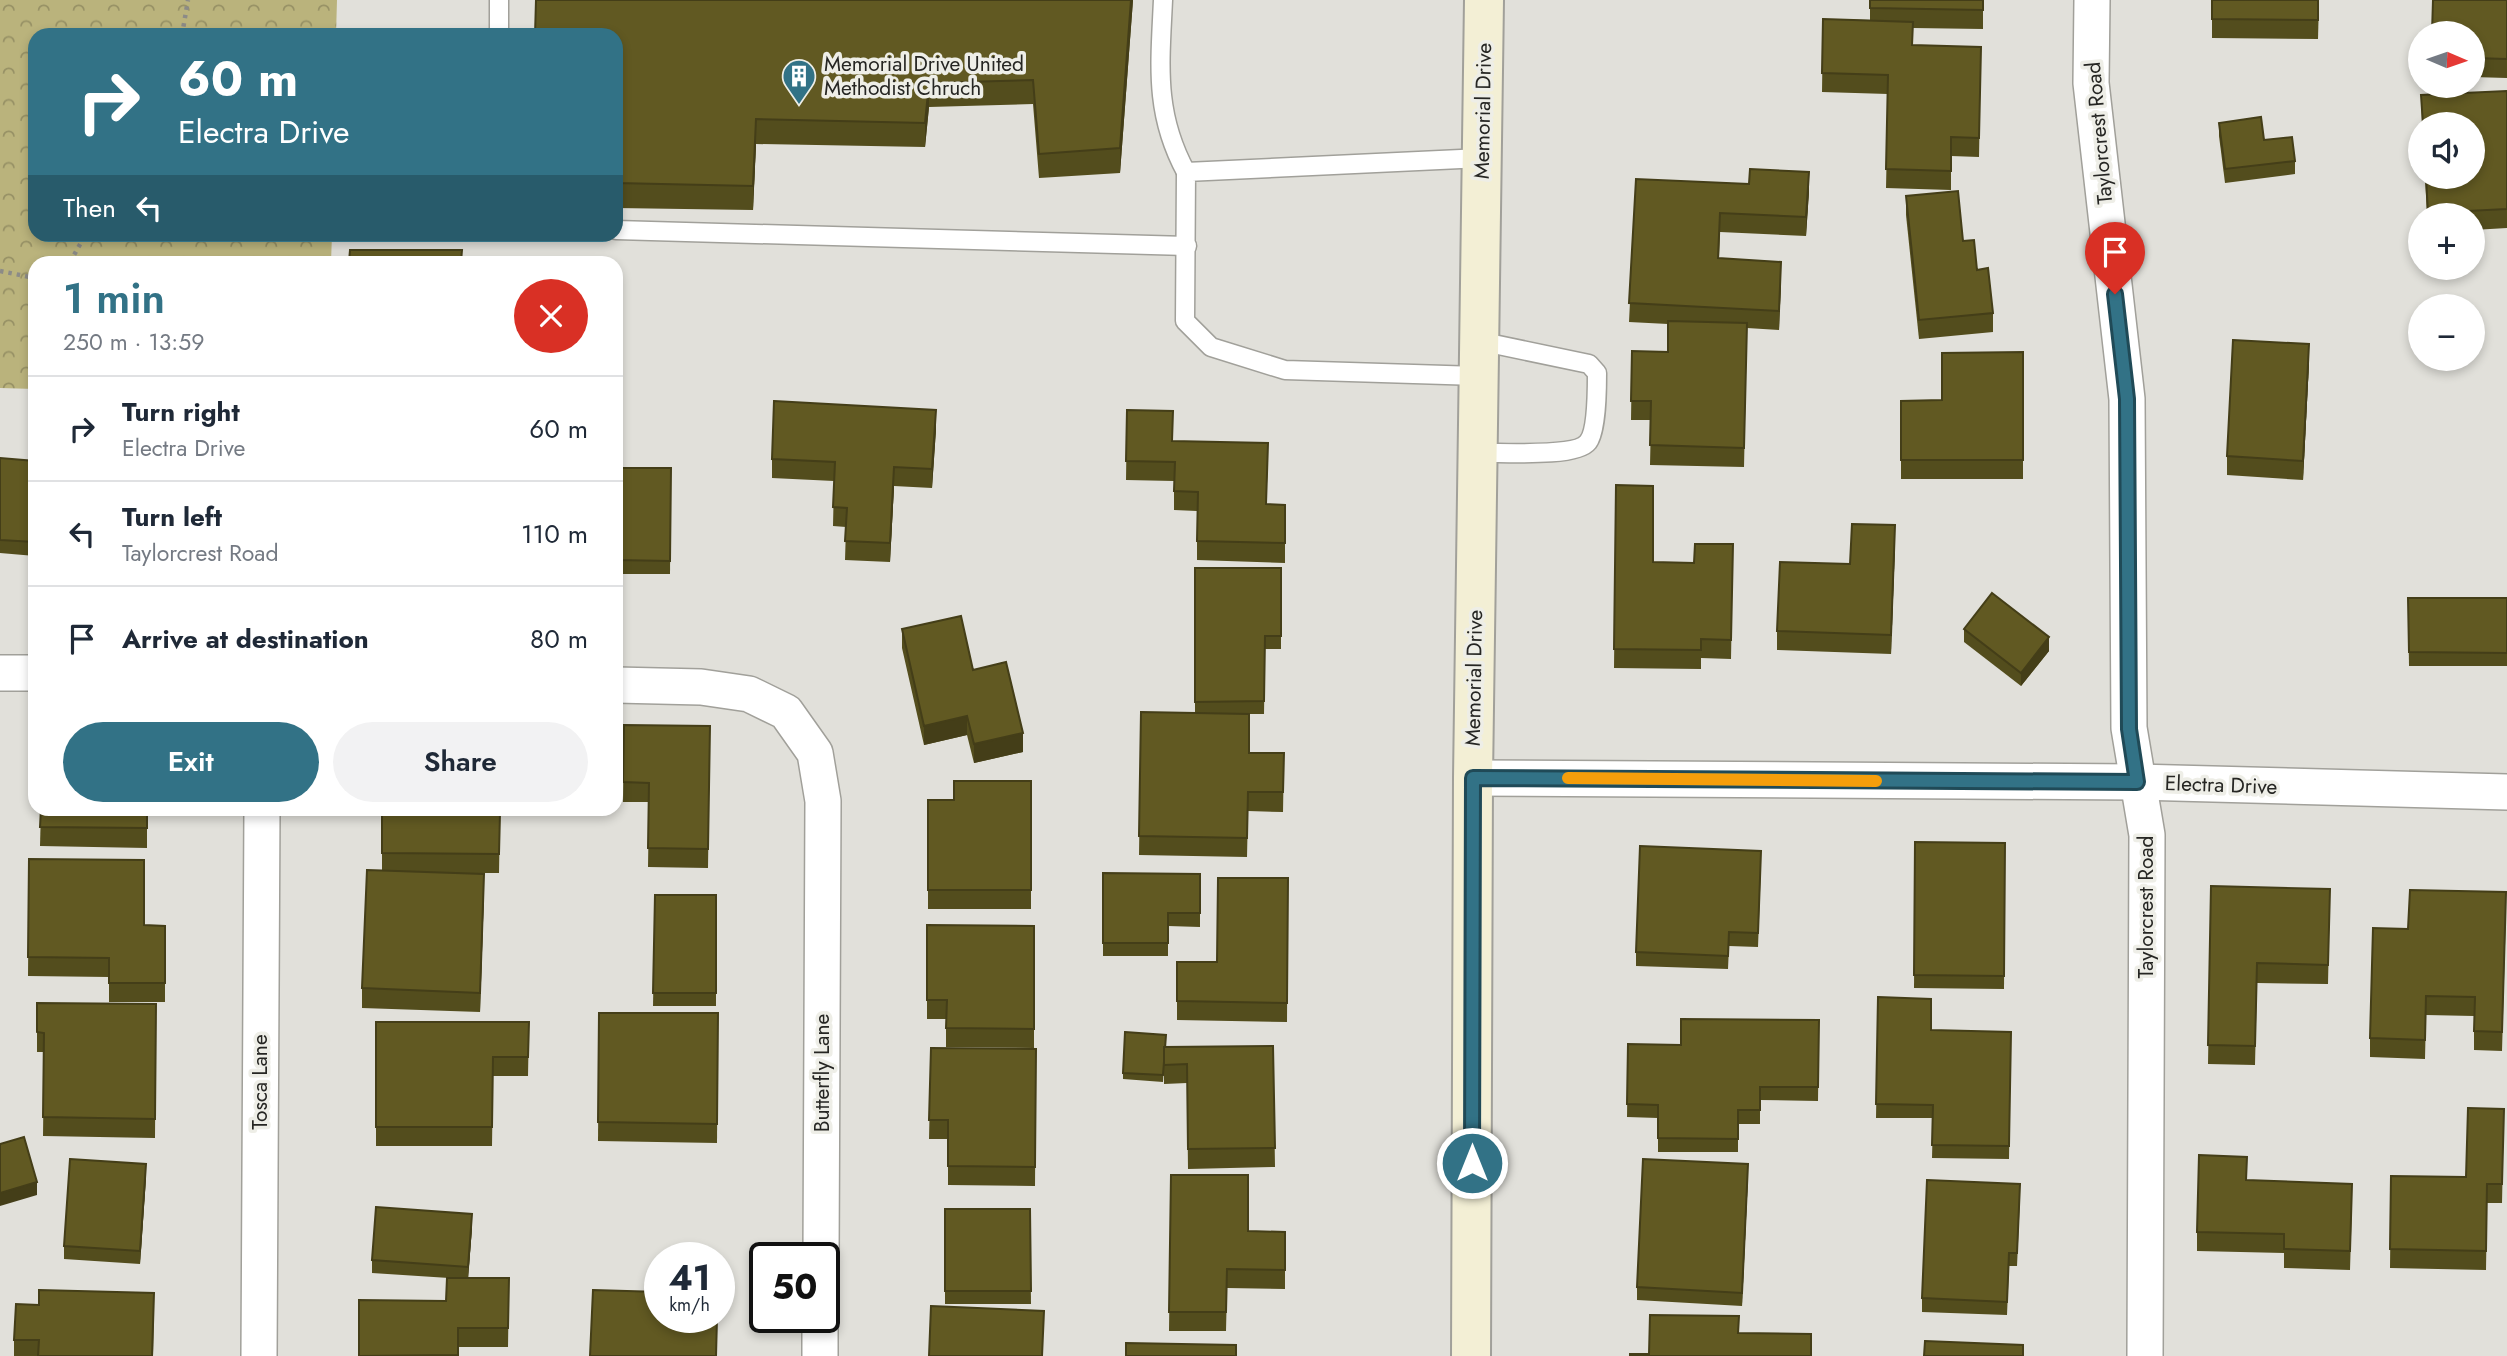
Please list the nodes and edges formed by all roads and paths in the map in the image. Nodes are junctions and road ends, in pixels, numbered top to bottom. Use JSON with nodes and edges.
{"nodes":[{"id":1,"x":188,"y":0,"type":"edge"},
{"id":2,"x":499,"y":0,"type":"edge"},
{"id":3,"x":1163,"y":0,"type":"edge"},
{"id":4,"x":1484,"y":0,"type":"edge"},
{"id":5,"x":2092,"y":0,"type":"edge"},
{"id":6,"x":184,"y":28,"type":"edge"},
{"id":7,"x":499,"y":28,"type":"edge"},
{"id":8,"x":1482,"y":158,"type":"junction"},
{"id":9,"x":1186,"y":172,"type":"junction"},
{"id":10,"x":623,"y":230,"type":"edge"},
{"id":11,"x":1187,"y":246,"type":"junction"},
{"id":12,"x":0,"y":271,"type":"edge"},
{"id":13,"x":28,"y":277,"type":"edge"},
{"id":14,"x":1479,"y":359,"type":"junction"},
{"id":15,"x":1477,"y":453,"type":"junction"},
{"id":16,"x":0,"y":673,"type":"edge"},
{"id":17,"x":28,"y":673,"type":"edge"},
{"id":18,"x":623,"y":685,"type":"edge"},
{"id":19,"x":1473,"y":778,"type":"junction"},
{"id":20,"x":2137,"y":782,"type":"junction"},
{"id":21,"x":2507,"y":792,"type":"edge"},
{"id":22,"x":262,"y":816,"type":"edge"},
{"id":23,"x":821,"y":1242,"type":"edge"},
{"id":24,"x":820,"y":1333,"type":"edge"},
{"id":25,"x":258,"y":1356,"type":"edge"},
{"id":26,"x":820,"y":1356,"type":"edge"},
{"id":27,"x":1471,"y":1356,"type":"edge"},
{"id":28,"x":2145,"y":1356,"type":"edge"}],
"edges":[{"from":1,"to":6,"type":"path"},
{"from":2,"to":7,"type":"lane"},
{"from":3,"to":9,"type":"lane"},
{"from":4,"to":8,"type":"main road","name":"Memorial Drive"},
{"from":5,"to":20,"type":"street","name":"Taylorcrest Road"},
{"from":8,"to":9,"type":"lane"},
{"from":8,"to":14,"type":"main road","name":"Memorial Drive"},
{"from":9,"to":11,"type":"lane"},
{"from":10,"to":11,"type":"lane"},
{"from":11,"to":14,"type":"lane"},
{"from":12,"to":13,"type":"path"},
{"from":14,"to":15,"type":"main road","name":"Memorial Drive"},
{"from":14,"to":15,"type":"lane"},
{"from":15,"to":19,"type":"main road","name":"Memorial Drive"},
{"from":16,"to":17,"type":"street"},
{"from":18,"to":23,"type":"street","name":"Butterfly Lane"},
{"from":19,"to":20,"type":"street","name":"Electra Drive"},
{"from":19,"to":27,"type":"main road","name":"Memorial Drive"},
{"from":20,"to":21,"type":"street","name":"Electra Drive"},
{"from":20,"to":28,"type":"street","name":"Taylorcrest Road"},
{"from":22,"to":25,"type":"street","name":"Tosca Lane"},
{"from":24,"to":26,"type":"street"}]}
